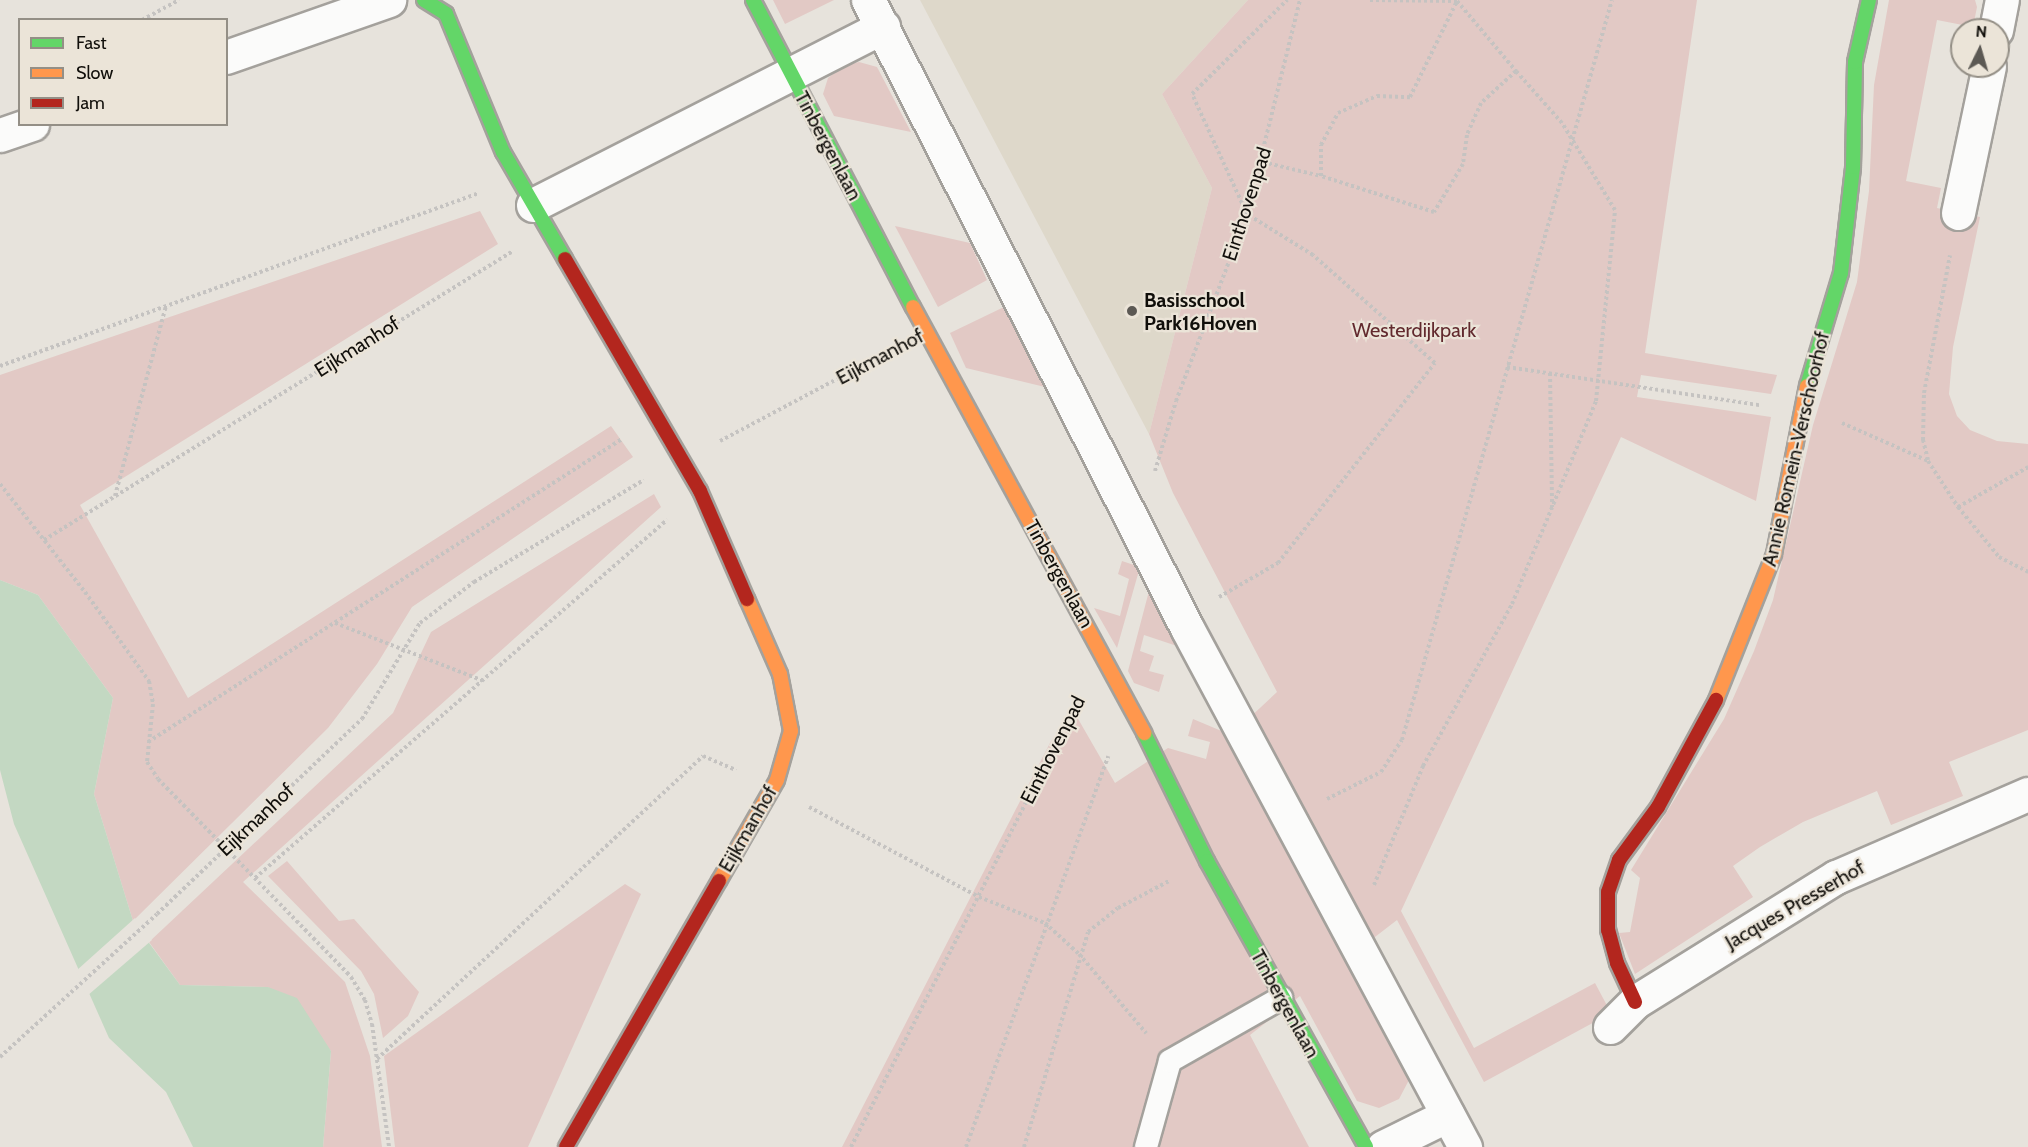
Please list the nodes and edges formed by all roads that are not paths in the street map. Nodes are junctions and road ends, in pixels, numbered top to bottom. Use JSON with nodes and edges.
{"nodes":[{"id":1,"x":389,"y":0,"type":"edge"},
{"id":2,"x":753,"y":0,"type":"edge"},
{"id":3,"x":1869,"y":0,"type":"edge"},
{"id":4,"x":2002,"y":0,"type":"edge"},
{"id":5,"x":437,"y":5,"type":"edge"},
{"id":6,"x":876,"y":14,"type":"edge"},
{"id":7,"x":1998,"y":18,"type":"edge"},
{"id":8,"x":228,"y":56,"type":"edge"},
{"id":9,"x":790,"y":73,"type":"junction"},
{"id":10,"x":1986,"y":78,"type":"edge"},
{"id":11,"x":26,"y":126,"type":"edge"},
{"id":12,"x":0,"y":135,"type":"edge"},
{"id":13,"x":532,"y":205,"type":"junction"},
{"id":14,"x":1958,"y":213,"type":"road end"},
{"id":15,"x":2028,"y":794,"type":"edge"},
{"id":16,"x":1281,"y":998,"type":"junction"},
{"id":17,"x":1635,"y":1002,"type":"junction"},
{"id":18,"x":1610,"y":1027,"type":"dead end"},
{"id":19,"x":1448,"y":1115,"type":"junction"},
{"id":20,"x":566,"y":1147,"type":"edge"},
{"id":21,"x":1146,"y":1147,"type":"edge"},
{"id":22,"x":1366,"y":1147,"type":"edge"},
{"id":23,"x":1383,"y":1147,"type":"edge"},
{"id":24,"x":1465,"y":1147,"type":"edge"}],
"edges":[{"from":1,"to":8,"type":"street"},
{"from":2,"to":9,"type":"street","name":"Tinbergenlaan"},
{"from":3,"to":17,"type":"street","name":"Annie Romein-Verschoorhof"},
{"from":4,"to":7,"type":"street"},
{"from":5,"to":13,"type":"street","name":"Eijkmanhof"},
{"from":6,"to":9,"type":"street"},
{"from":6,"to":19,"type":"street"},
{"from":9,"to":13,"type":"street"},
{"from":9,"to":16,"type":"street","name":"Tinbergenlaan"},
{"from":10,"to":14,"type":"street"},
{"from":11,"to":12,"type":"street"},
{"from":13,"to":20,"type":"street","name":"Eijkmanhof"},
{"from":15,"to":17,"type":"street","name":"Jacques Presserhof"},
{"from":16,"to":21,"type":"lane"},
{"from":16,"to":22,"type":"street","name":"Tinbergenlaan"},
{"from":17,"to":18,"type":"street","name":"Jacques Presserhof"},
{"from":19,"to":23,"type":"street"},
{"from":19,"to":24,"type":"street"}]}
